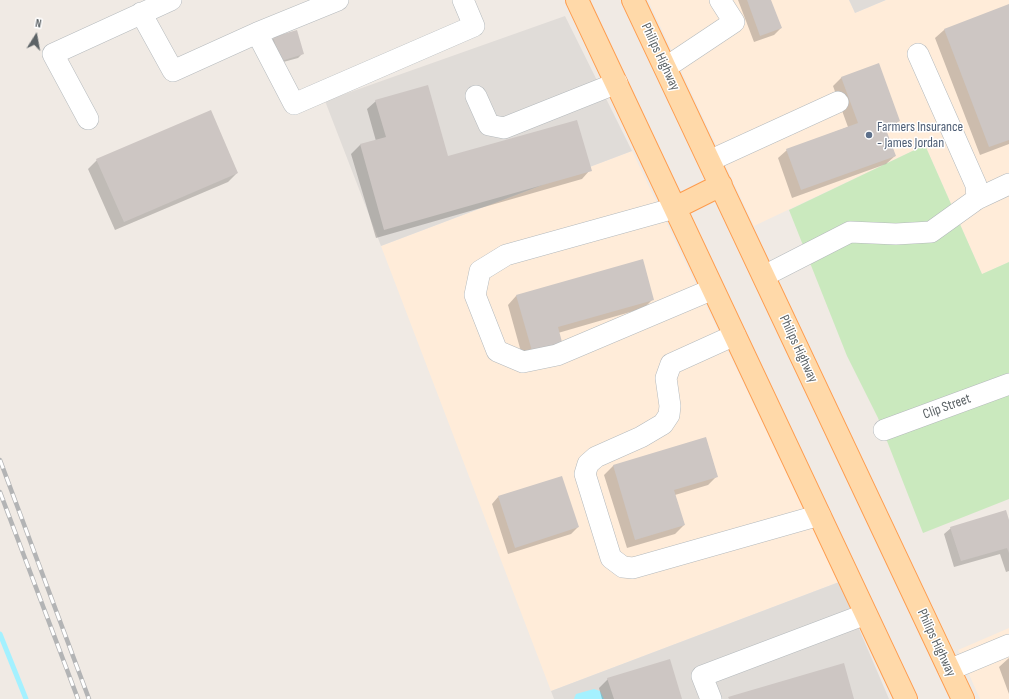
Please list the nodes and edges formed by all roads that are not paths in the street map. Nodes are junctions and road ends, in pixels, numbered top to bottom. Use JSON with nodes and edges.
{"nodes":[{"id":1,"x":171,"y":0,"type":"edge"},
{"id":2,"x":338,"y":0,"type":"edge"},
{"id":3,"x":463,"y":0,"type":"edge"},
{"id":4,"x":578,"y":0,"type":"edge"},
{"id":5,"x":633,"y":0,"type":"edge"},
{"id":6,"x":720,"y":0,"type":"edge"},
{"id":7,"x":141,"y":13,"type":"junction"},
{"id":8,"x":257,"y":33,"type":"junction"},
{"id":9,"x":918,"y":54,"type":"dead end"},
{"id":10,"x":665,"y":68,"type":"junction"},
{"id":11,"x":616,"y":83,"type":"junction"},
{"id":12,"x":476,"y":96,"type":"dead end"},
{"id":13,"x":838,"y":102,"type":"dead end"},
{"id":14,"x":88,"y":119,"type":"dead end"},
{"id":15,"x":709,"y":162,"type":"junction"},
{"id":16,"x":1009,"y":184,"type":"edge"},
{"id":17,"x":721,"y":185,"type":"junction"},
{"id":18,"x":977,"y":199,"type":"junction"},
{"id":19,"x":675,"y":208,"type":"junction"},
{"id":20,"x":764,"y":276,"type":"junction"},
{"id":21,"x":713,"y":289,"type":"junction"},
{"id":22,"x":735,"y":335,"type":"junction"},
{"id":23,"x":1009,"y":384,"type":"edge"},
{"id":24,"x":884,"y":430,"type":"dead end"},
{"id":25,"x":820,"y":515,"type":"junction"},
{"id":26,"x":866,"y":614,"type":"junction"},
{"id":27,"x":1009,"y":645,"type":"edge"},
{"id":28,"x":949,"y":670,"type":"junction"},
{"id":29,"x":711,"y":699,"type":"edge"},
{"id":30,"x":906,"y":699,"type":"edge"},
{"id":31,"x":963,"y":699,"type":"edge"}],
"edges":[{"from":1,"to":7,"type":"street"},
{"from":2,"to":8,"type":"street"},
{"from":3,"to":8,"type":"street"},
{"from":4,"to":11,"type":"main road"},
{"from":5,"to":10,"type":"main road","name":"Philips Highway"},
{"from":6,"to":10,"type":"street"},
{"from":7,"to":8,"type":"street"},
{"from":7,"to":14,"type":"street"},
{"from":9,"to":18,"type":"street"},
{"from":10,"to":15,"type":"main road","name":"Philips Highway"},
{"from":11,"to":12,"type":"street"},
{"from":11,"to":19,"type":"main road"},
{"from":13,"to":15,"type":"street"},
{"from":15,"to":17,"type":"main road","name":"Philips Highway"},
{"from":16,"to":18,"type":"street"},
{"from":17,"to":19,"type":"main road"},
{"from":17,"to":20,"type":"main road","name":"Philips Highway"},
{"from":18,"to":20,"type":"street"},
{"from":19,"to":21,"type":"main road"},
{"from":19,"to":21,"type":"street"},
{"from":20,"to":28,"type":"main road","name":"Philips Highway"},
{"from":21,"to":22,"type":"main road"},
{"from":22,"to":25,"type":"main road"},
{"from":22,"to":25,"type":"street"},
{"from":23,"to":24,"type":"street","name":"Clip Street"},
{"from":25,"to":26,"type":"main road"},
{"from":26,"to":29,"type":"street"},
{"from":26,"to":30,"type":"main road"},
{"from":27,"to":28,"type":"street"},
{"from":28,"to":31,"type":"main road","name":"Philips Highway"}]}
